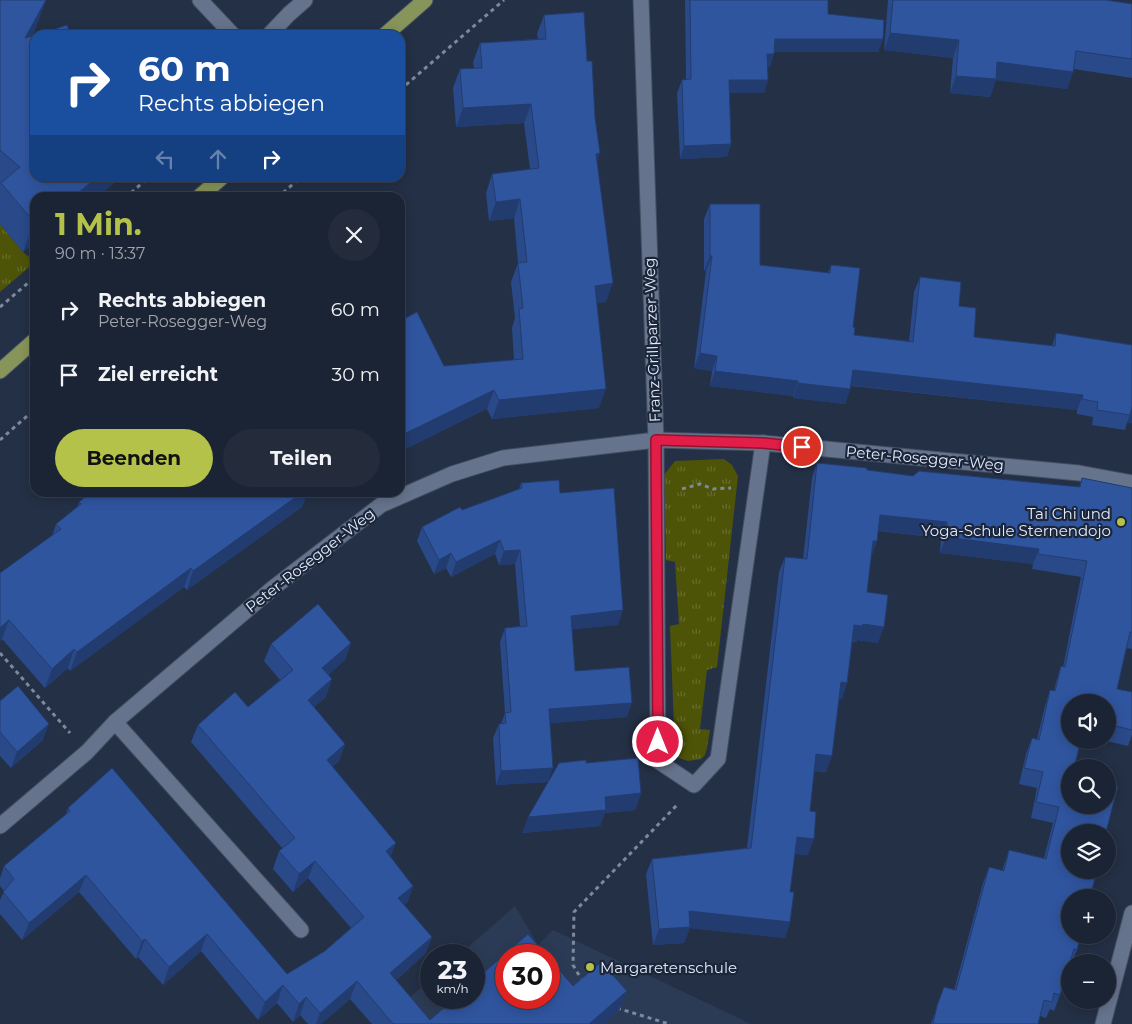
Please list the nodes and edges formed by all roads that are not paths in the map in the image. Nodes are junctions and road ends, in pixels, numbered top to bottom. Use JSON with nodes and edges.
{"nodes":[{"id":1,"x":200,"y":0,"type":"edge"},
{"id":2,"x":305,"y":0,"type":"edge"},
{"id":3,"x":425,"y":0,"type":"edge"},
{"id":4,"x":641,"y":0,"type":"edge"},
{"id":5,"x":228,"y":30,"type":"edge"},
{"id":6,"x":274,"y":30,"type":"edge"},
{"id":7,"x":391,"y":30,"type":"edge"},
{"id":8,"x":216,"y":182,"type":"edge"},
{"id":9,"x":205,"y":192,"type":"edge"},
{"id":10,"x":30,"y":345,"type":"edge"},
{"id":11,"x":0,"y":372,"type":"edge"},
{"id":12,"x":656,"y":440,"type":"junction"},
{"id":13,"x":763,"y":443,"type":"junction"},
{"id":14,"x":1132,"y":483,"type":"edge"},
{"id":15,"x":405,"y":495,"type":"edge"},
{"id":16,"x":399,"y":497,"type":"edge"},
{"id":17,"x":115,"y":722,"type":"junction"},
{"id":18,"x":0,"y":826,"type":"edge"},
{"id":19,"x":1132,"y":913,"type":"edge"},
{"id":20,"x":301,"y":930,"type":"dead end"},
{"id":21,"x":1103,"y":1024,"type":"edge"}],
"edges":[{"from":1,"to":5,"type":"street"},
{"from":2,"to":6,"type":"street"},
{"from":3,"to":7,"type":"main road"},
{"from":4,"to":12,"type":"street","name":"Franz-Grillparzer-Weg"},
{"from":8,"to":9,"type":"main road"},
{"from":10,"to":11,"type":"main road"},
{"from":12,"to":13,"type":"street","name":"Peter-Rosegger-Weg"},
{"from":12,"to":13,"type":"street","name":"Franz-Grillparzer-Weg"},
{"from":12,"to":15,"type":"street","name":"Peter-Rosegger-Weg"},
{"from":13,"to":14,"type":"street","name":"Peter-Rosegger-Weg"},
{"from":16,"to":17,"type":"street","name":"Peter-Rosegger-Weg"},
{"from":17,"to":18,"type":"street","name":"Peter-Rosegger-Weg"},
{"from":17,"to":20,"type":"street"},
{"from":19,"to":21,"type":"street"}]}
